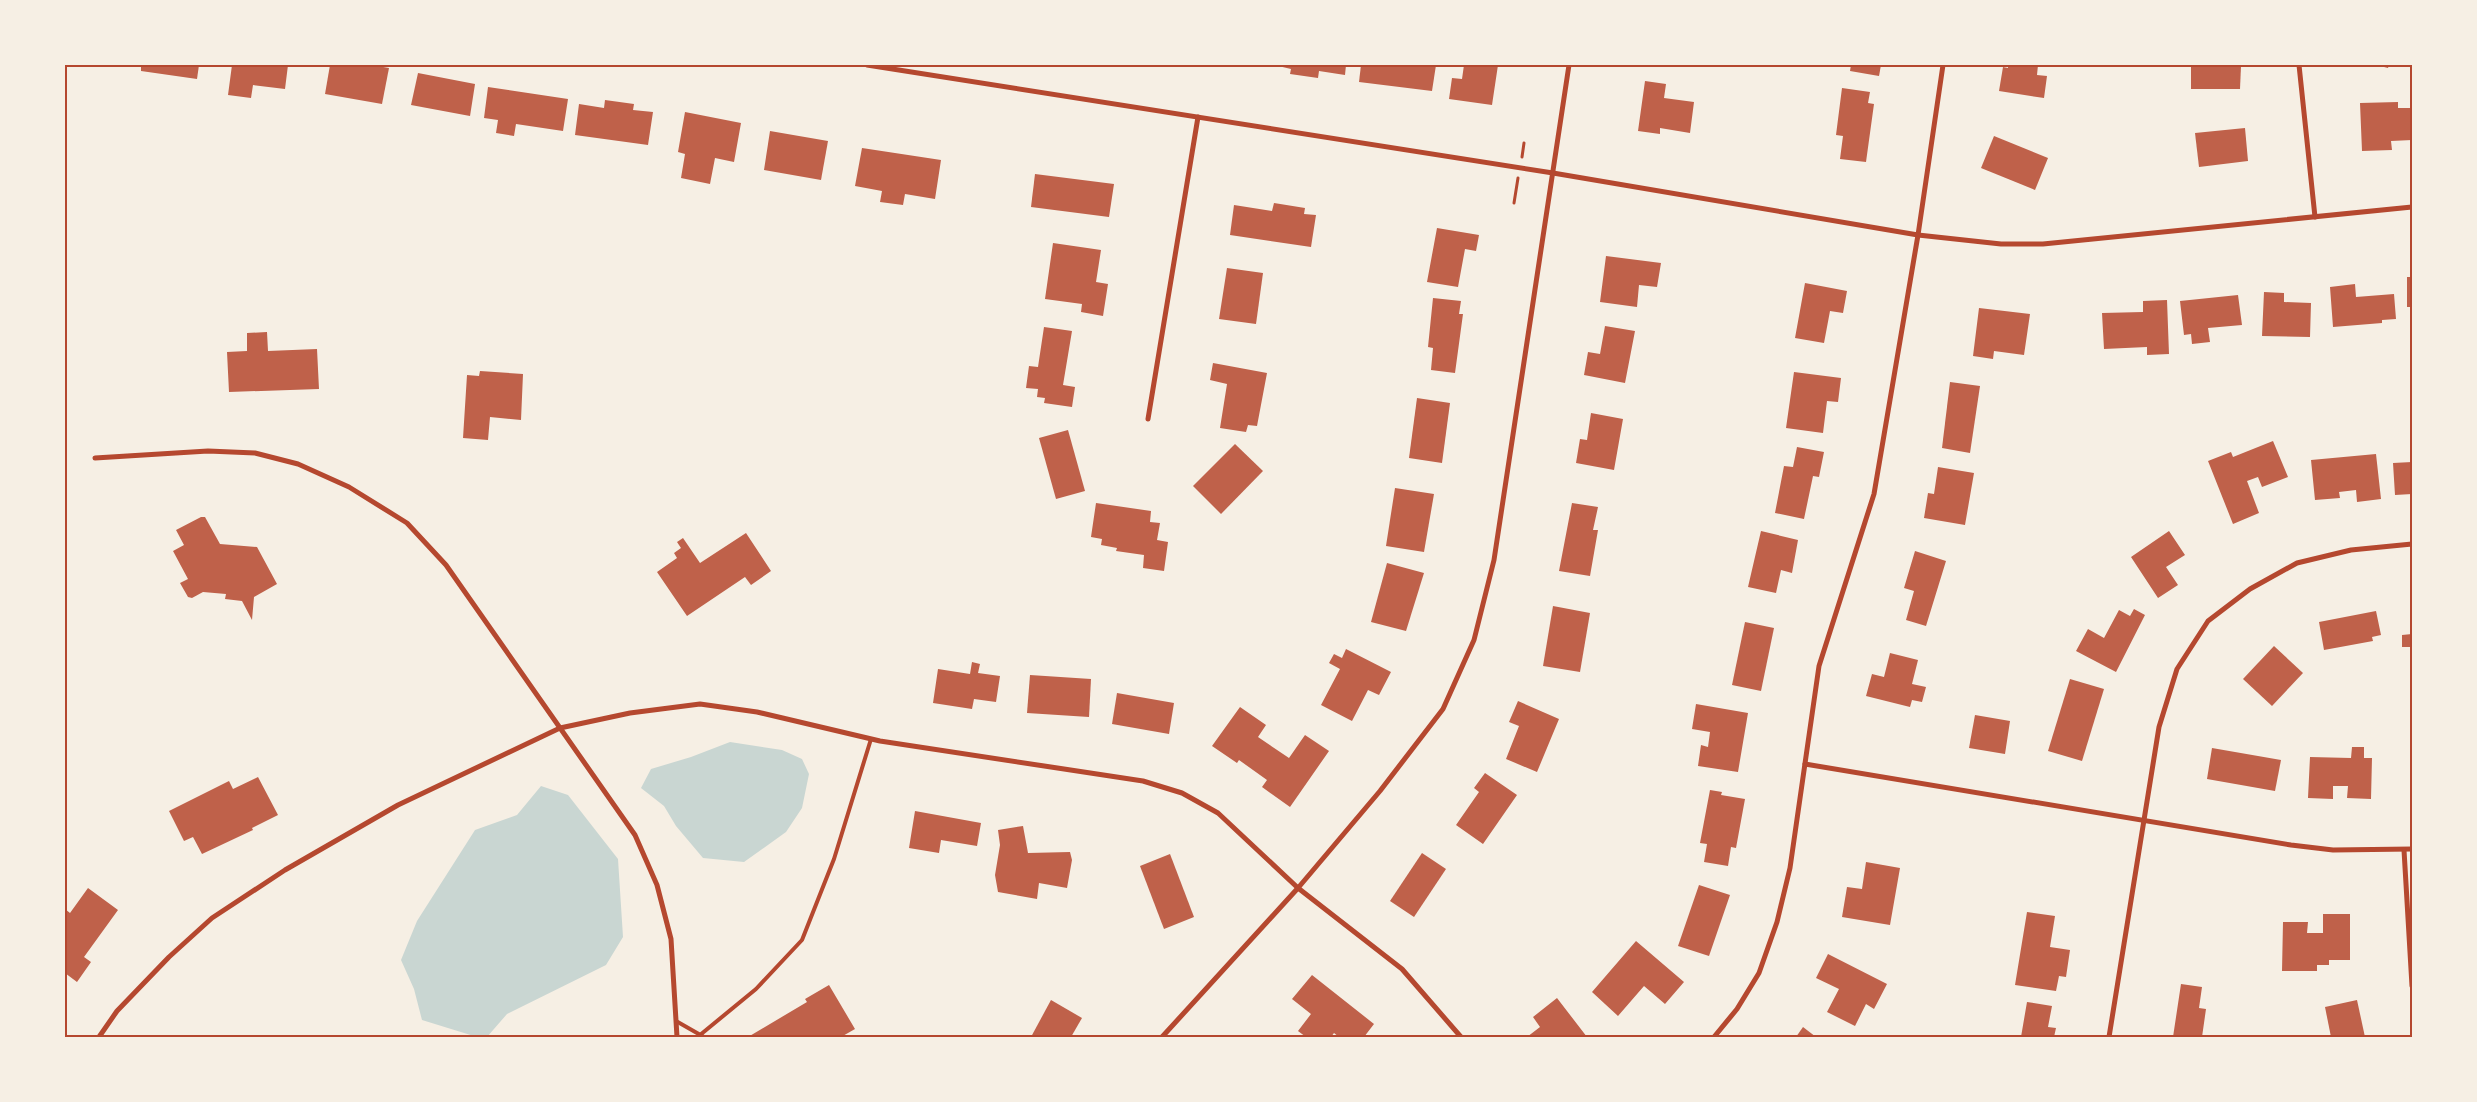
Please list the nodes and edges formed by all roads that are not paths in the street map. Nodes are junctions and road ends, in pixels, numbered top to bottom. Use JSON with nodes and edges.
{"nodes":[{"id":1,"x":867,"y":65,"type":"edge"},
{"id":2,"x":1569,"y":65,"type":"edge"},
{"id":3,"x":1943,"y":65,"type":"edge"},
{"id":4,"x":2299,"y":65,"type":"edge"},
{"id":5,"x":1198,"y":117,"type":"junction"},
{"id":6,"x":1553,"y":173,"type":"junction"},
{"id":7,"x":2412,"y":207,"type":"edge"},
{"id":8,"x":2315,"y":217,"type":"junction"},
{"id":9,"x":1918,"y":235,"type":"junction"},
{"id":10,"x":1148,"y":419,"type":"dead end"},
{"id":11,"x":95,"y":458,"type":"dead end"},
{"id":12,"x":2412,"y":544,"type":"edge"},
{"id":13,"x":560,"y":728,"type":"junction"},
{"id":14,"x":871,"y":739,"type":"junction"},
{"id":15,"x":1805,"y":764,"type":"junction"},
{"id":16,"x":2143,"y":819,"type":"junction"},
{"id":17,"x":2412,"y":849,"type":"edge"},
{"id":18,"x":2404,"y":850,"type":"junction"},
{"id":19,"x":1298,"y":888,"type":"junction"},
{"id":20,"x":2412,"y":986,"type":"edge"},
{"id":21,"x":676,"y":1021,"type":"junction"},
{"id":22,"x":702,"y":1036,"type":"edge"},
{"id":23,"x":99,"y":1037,"type":"edge"},
{"id":24,"x":677,"y":1037,"type":"edge"},
{"id":25,"x":1162,"y":1037,"type":"edge"},
{"id":26,"x":1461,"y":1037,"type":"edge"},
{"id":27,"x":1714,"y":1037,"type":"edge"},
{"id":28,"x":2109,"y":1037,"type":"edge"}],
"edges":[{"from":1,"to":5,"type":"street"},
{"from":2,"to":6,"type":"street"},
{"from":3,"to":9,"type":"street"},
{"from":4,"to":8,"type":"street"},
{"from":5,"to":6,"type":"street"},
{"from":5,"to":10,"type":"street"},
{"from":6,"to":9,"type":"street"},
{"from":6,"to":19,"type":"street"},
{"from":7,"to":8,"type":"street"},
{"from":8,"to":9,"type":"street"},
{"from":9,"to":15,"type":"street"},
{"from":11,"to":13,"type":"street"},
{"from":12,"to":16,"type":"street"},
{"from":13,"to":14,"type":"street"},
{"from":13,"to":21,"type":"street"},
{"from":13,"to":23,"type":"street"},
{"from":14,"to":19,"type":"street"},
{"from":14,"to":22,"type":"lane"},
{"from":15,"to":16,"type":"street"},
{"from":15,"to":27,"type":"street"},
{"from":16,"to":18,"type":"street"},
{"from":16,"to":28,"type":"street"},
{"from":17,"to":18,"type":"street"},
{"from":18,"to":20,"type":"street"},
{"from":19,"to":25,"type":"street"},
{"from":19,"to":26,"type":"street"},
{"from":21,"to":22,"type":"lane"},
{"from":21,"to":24,"type":"street"}]}
